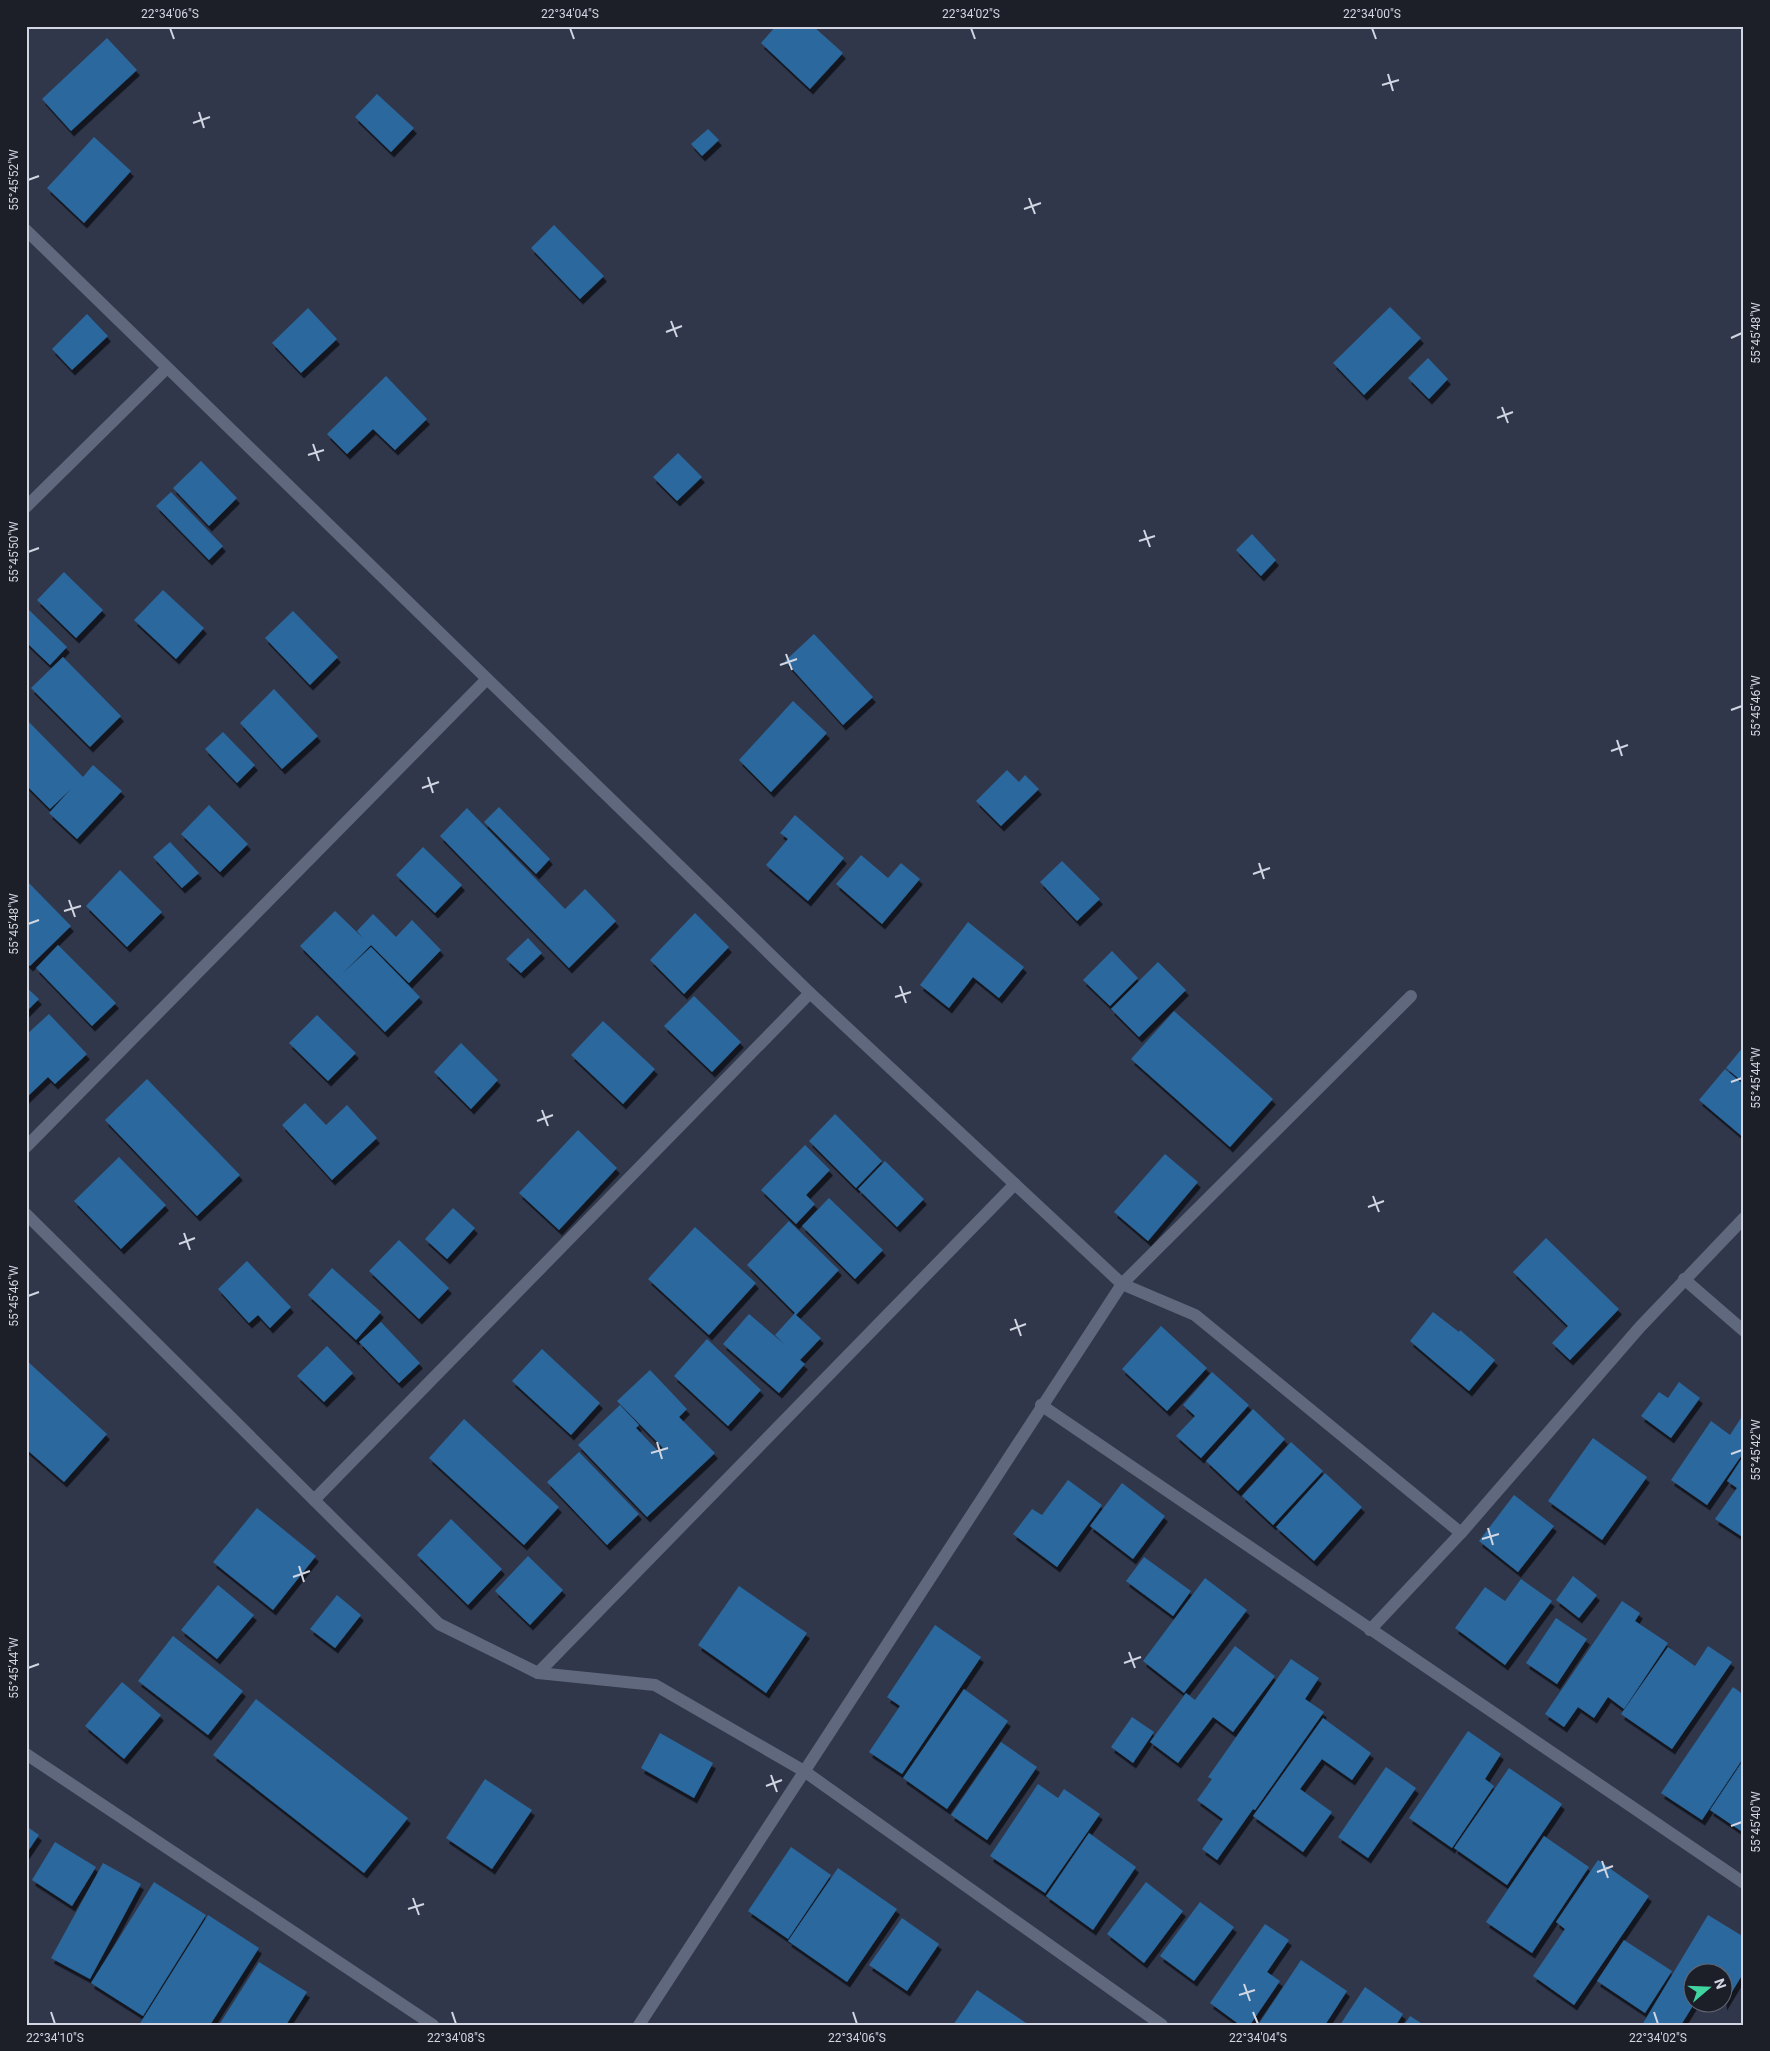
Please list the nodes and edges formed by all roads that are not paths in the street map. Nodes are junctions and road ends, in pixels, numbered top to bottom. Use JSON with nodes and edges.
{"nodes":[{"id":1,"x":26,"y":230,"type":"edge"},
{"id":2,"x":167,"y":368,"type":"junction"},
{"id":3,"x":26,"y":507,"type":"edge"},
{"id":4,"x":487,"y":679,"type":"junction"},
{"id":5,"x":810,"y":993,"type":"junction"},
{"id":6,"x":1411,"y":996,"type":"dead end"},
{"id":7,"x":26,"y":1147,"type":"edge"},
{"id":8,"x":1015,"y":1184,"type":"junction"},
{"id":9,"x":26,"y":1214,"type":"edge"},
{"id":10,"x":1744,"y":1218,"type":"edge"},
{"id":11,"x":1684,"y":1280,"type":"junction"},
{"id":12,"x":1122,"y":1284,"type":"junction"},
{"id":13,"x":1744,"y":1331,"type":"edge"},
{"id":14,"x":1042,"y":1405,"type":"junction"},
{"id":15,"x":314,"y":1500,"type":"junction"},
{"id":16,"x":1461,"y":1533,"type":"junction"},
{"id":17,"x":1370,"y":1630,"type":"junction"},
{"id":18,"x":538,"y":1673,"type":"junction"},
{"id":19,"x":26,"y":1754,"type":"edge"},
{"id":20,"x":804,"y":1771,"type":"junction"},
{"id":21,"x":1744,"y":1883,"type":"edge"},
{"id":22,"x":433,"y":2025,"type":"edge"},
{"id":23,"x":639,"y":2025,"type":"edge"},
{"id":24,"x":1162,"y":2025,"type":"edge"}],
"edges":[{"from":1,"to":2,"type":"street"},
{"from":2,"to":3,"type":"street"},
{"from":2,"to":4,"type":"street"},
{"from":4,"to":5,"type":"street"},
{"from":4,"to":7,"type":"street"},
{"from":5,"to":8,"type":"street"},
{"from":5,"to":15,"type":"street"},
{"from":6,"to":12,"type":"street"},
{"from":8,"to":12,"type":"street"},
{"from":8,"to":18,"type":"street"},
{"from":9,"to":15,"type":"street"},
{"from":10,"to":11,"type":"street"},
{"from":11,"to":13,"type":"street"},
{"from":11,"to":16,"type":"street"},
{"from":12,"to":14,"type":"street"},
{"from":12,"to":16,"type":"street"},
{"from":14,"to":17,"type":"street"},
{"from":14,"to":20,"type":"street"},
{"from":15,"to":18,"type":"street"},
{"from":16,"to":17,"type":"street"},
{"from":17,"to":21,"type":"street"},
{"from":18,"to":20,"type":"street"},
{"from":19,"to":22,"type":"street"},
{"from":20,"to":23,"type":"street"},
{"from":20,"to":24,"type":"street"}]}
